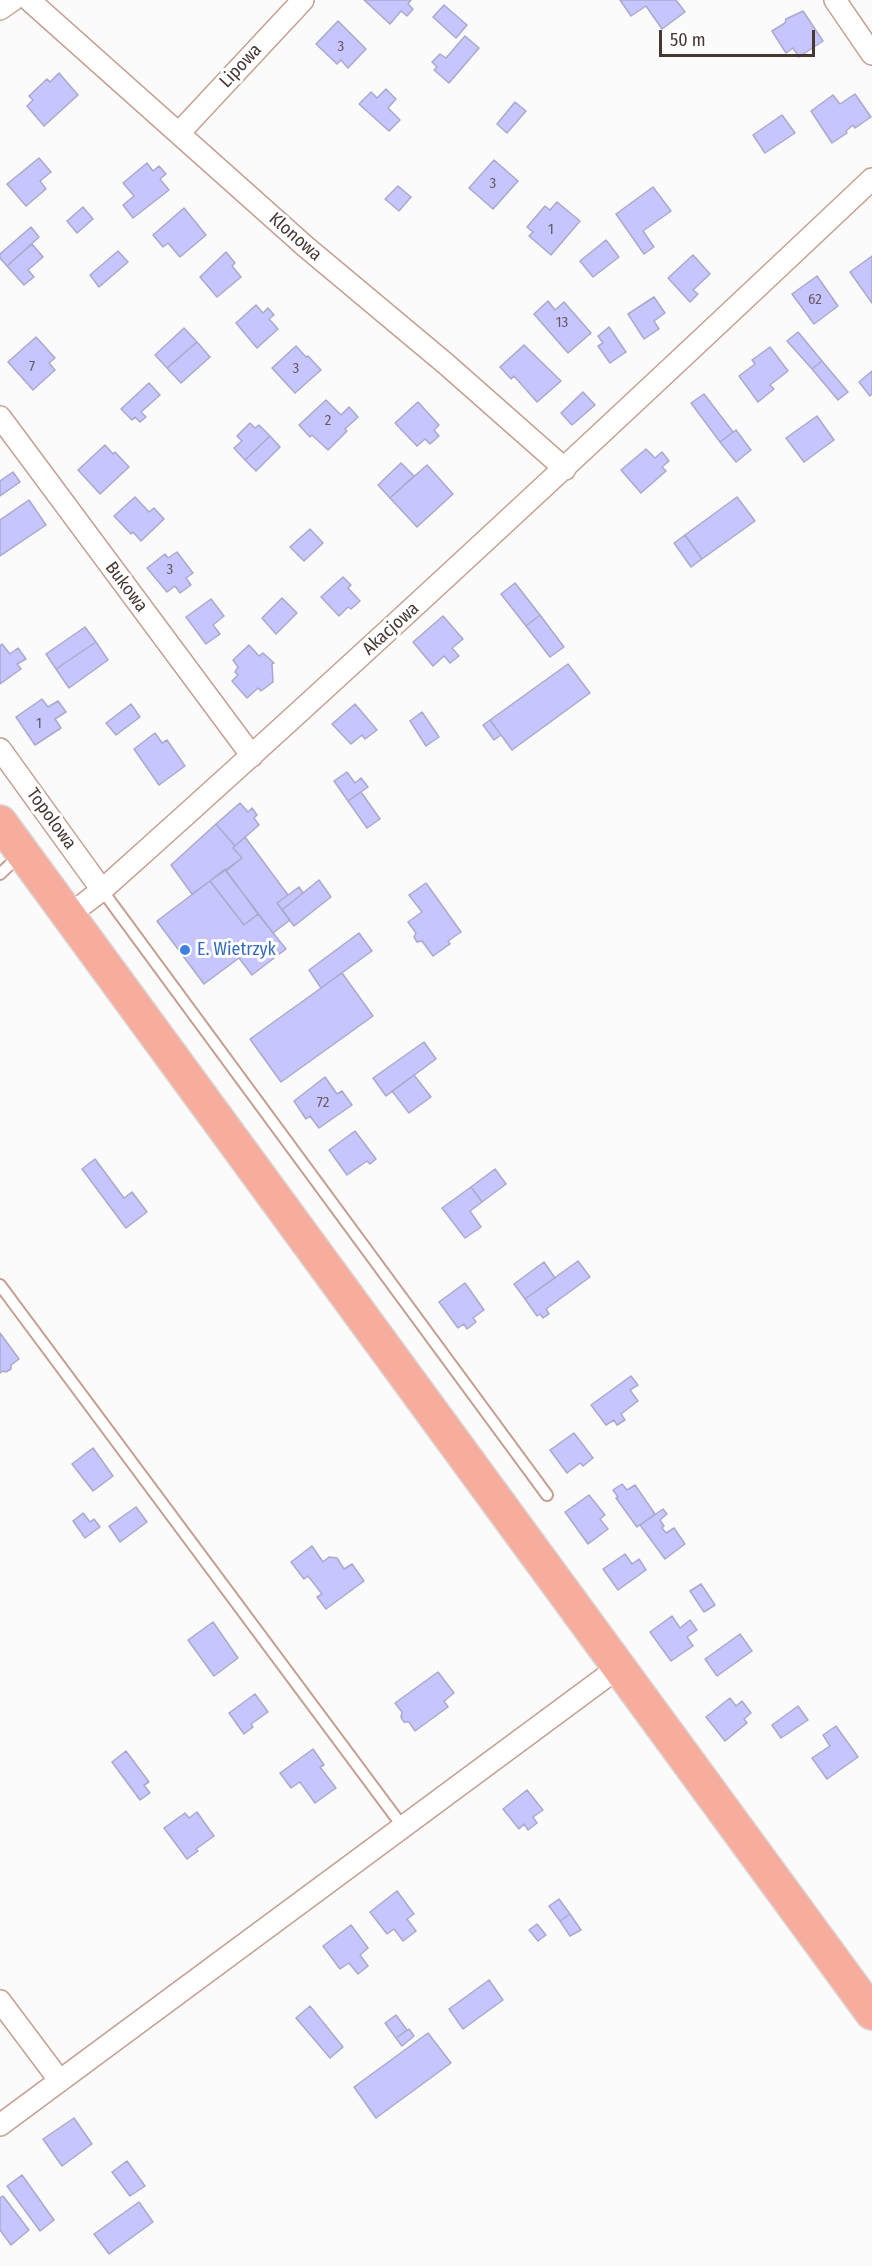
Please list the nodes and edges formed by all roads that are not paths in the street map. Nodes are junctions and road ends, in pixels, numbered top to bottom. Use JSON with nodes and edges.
{"nodes":[{"id":1,"x":13,"y":0,"type":"edge"},
{"id":2,"x":29,"y":0,"type":"edge"},
{"id":3,"x":835,"y":0,"type":"edge"},
{"id":4,"x":297,"y":2,"type":"edge"},
{"id":5,"x":0,"y":9,"type":"edge"},
{"id":6,"x":872,"y":54,"type":"edge"},
{"id":7,"x":179,"y":133,"type":"junction"},
{"id":8,"x":872,"y":179,"type":"edge"},
{"id":9,"x":0,"y":417,"type":"edge"},
{"id":10,"x":565,"y":469,"type":"junction"},
{"id":11,"x":0,"y":749,"type":"edge"},
{"id":12,"x":252,"y":756,"type":"junction"},
{"id":13,"x":0,"y":822,"type":"edge"},
{"id":14,"x":11,"y":864,"type":"edge"},
{"id":15,"x":102,"y":890,"type":"junction"},
{"id":16,"x":68,"y":916,"type":"junction"},
{"id":17,"x":0,"y":1285,"type":"edge"},
{"id":18,"x":547,"y":1495,"type":"dead end"},
{"id":19,"x":619,"y":1667,"type":"junction"},
{"id":20,"x":403,"y":1827,"type":"junction"},
{"id":21,"x":0,"y":2001,"type":"edge"},
{"id":22,"x":872,"y":2013,"type":"edge"},
{"id":23,"x":60,"y":2081,"type":"junction"},
{"id":24,"x":0,"y":2125,"type":"edge"}],
"edges":[{"from":1,"to":5,"type":"street"},
{"from":2,"to":7,"type":"street","name":"Klonowa"},
{"from":3,"to":6,"type":"street"},
{"from":4,"to":7,"type":"street","name":"Lipowa"},
{"from":7,"to":10,"type":"street","name":"Klonowa"},
{"from":8,"to":10,"type":"street","name":"Akacjowa"},
{"from":9,"to":12,"type":"street","name":"Bukowa"},
{"from":10,"to":12,"type":"street","name":"Akacjowa"},
{"from":11,"to":15,"type":"street","name":"Topolowa"},
{"from":12,"to":15,"type":"street","name":"Akacjowa"},
{"from":13,"to":14,"type":"main road"},
{"from":14,"to":16,"type":"main road"},
{"from":15,"to":16,"type":"street","name":"Akacjowa"},
{"from":15,"to":18,"type":"lane"},
{"from":16,"to":19,"type":"main road"},
{"from":17,"to":20,"type":"lane"},
{"from":19,"to":20,"type":"street"},
{"from":19,"to":22,"type":"main road"},
{"from":20,"to":23,"type":"street"},
{"from":21,"to":23,"type":"street"},
{"from":23,"to":24,"type":"street"}]}
